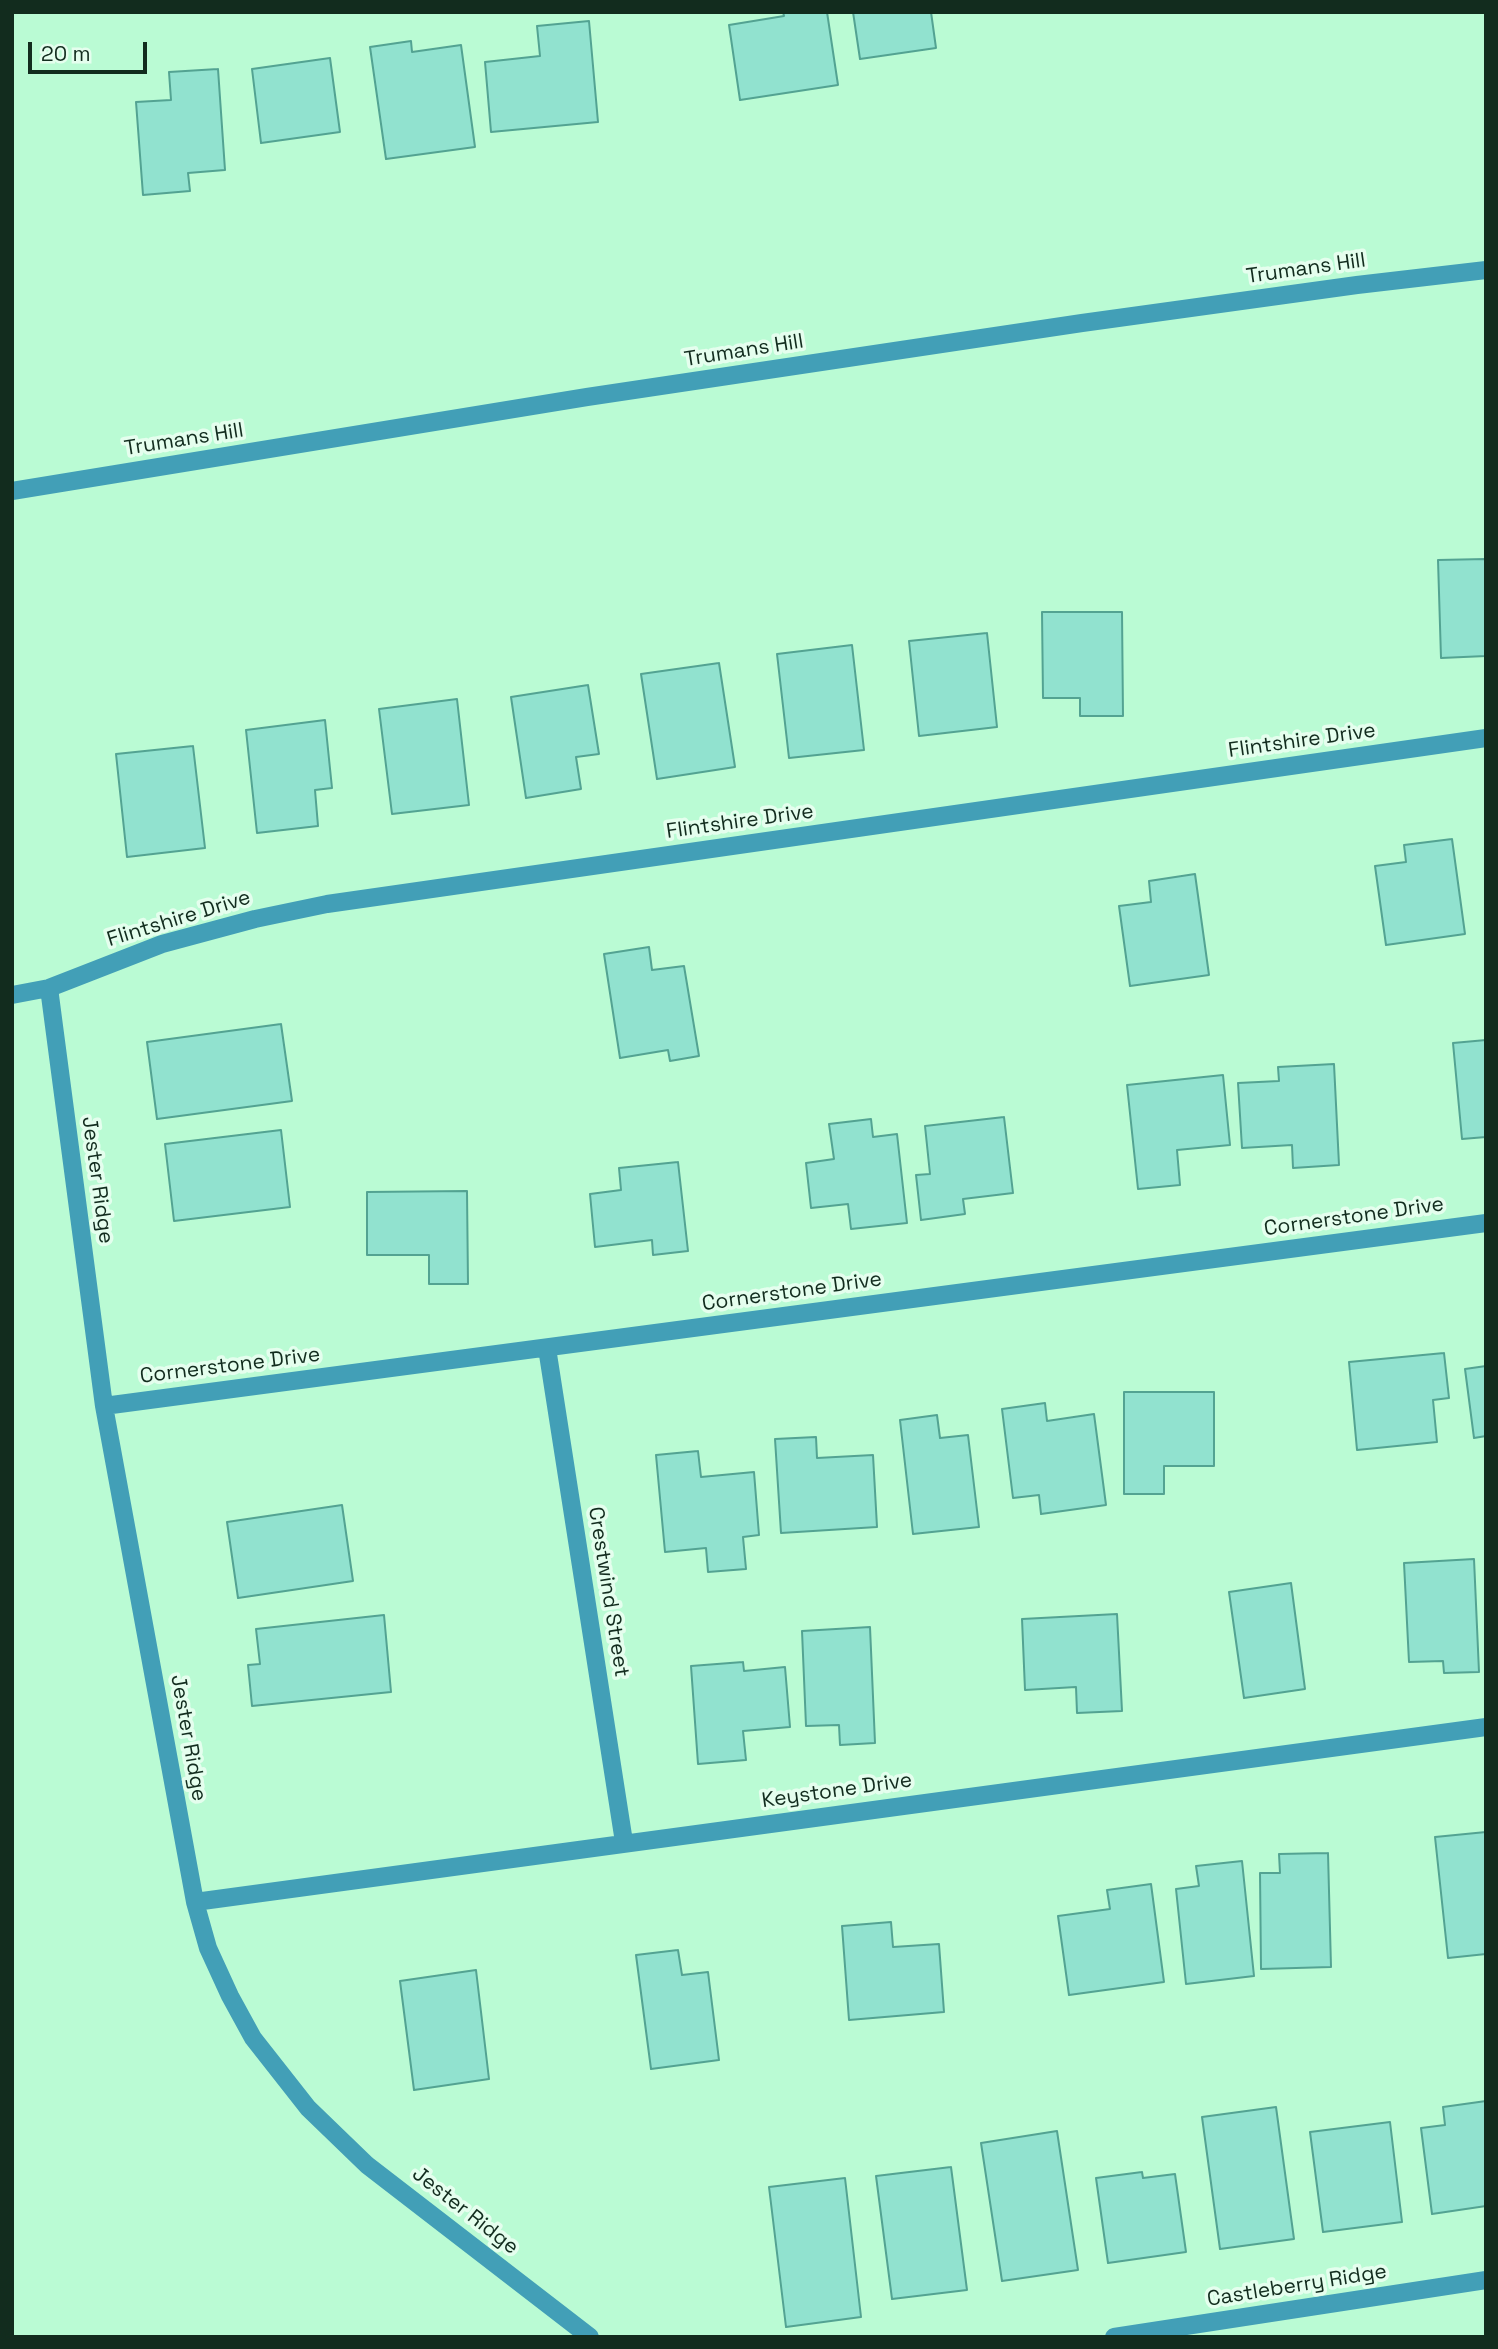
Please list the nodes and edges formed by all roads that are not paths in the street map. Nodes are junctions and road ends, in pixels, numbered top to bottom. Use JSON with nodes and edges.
{"nodes":[{"id":1,"x":1486,"y":270,"type":"edge"},
{"id":2,"x":12,"y":491,"type":"edge"},
{"id":3,"x":1486,"y":738,"type":"edge"},
{"id":4,"x":49,"y":988,"type":"junction"},
{"id":5,"x":12,"y":996,"type":"edge"},
{"id":6,"x":1486,"y":1223,"type":"edge"},
{"id":7,"x":547,"y":1348,"type":"junction"},
{"id":8,"x":104,"y":1406,"type":"junction"},
{"id":9,"x":1486,"y":1727,"type":"edge"},
{"id":10,"x":624,"y":1842,"type":"junction"},
{"id":11,"x":195,"y":1902,"type":"junction"},
{"id":12,"x":1486,"y":2280,"type":"edge"},
{"id":13,"x":590,"y":2337,"type":"edge"},
{"id":14,"x":1114,"y":2337,"type":"edge"}],
"edges":[{"from":1,"to":2,"type":"street","name":"Trumans Hill"},
{"from":3,"to":4,"type":"street","name":"Flintshire Drive"},
{"from":4,"to":5,"type":"street","name":"Flintshire Drive"},
{"from":4,"to":8,"type":"street","name":"Jester Ridge"},
{"from":6,"to":7,"type":"street","name":"Cornerstone Drive"},
{"from":7,"to":8,"type":"street","name":"Cornerstone Drive"},
{"from":7,"to":10,"type":"street","name":"Crestwind Street"},
{"from":8,"to":11,"type":"street","name":"Jester Ridge"},
{"from":9,"to":10,"type":"street","name":"Keystone Drive"},
{"from":10,"to":11,"type":"street","name":"Keystone Drive"},
{"from":11,"to":13,"type":"street","name":"Jester Ridge"},
{"from":12,"to":14,"type":"street","name":"Castleberry Ridge"}]}
